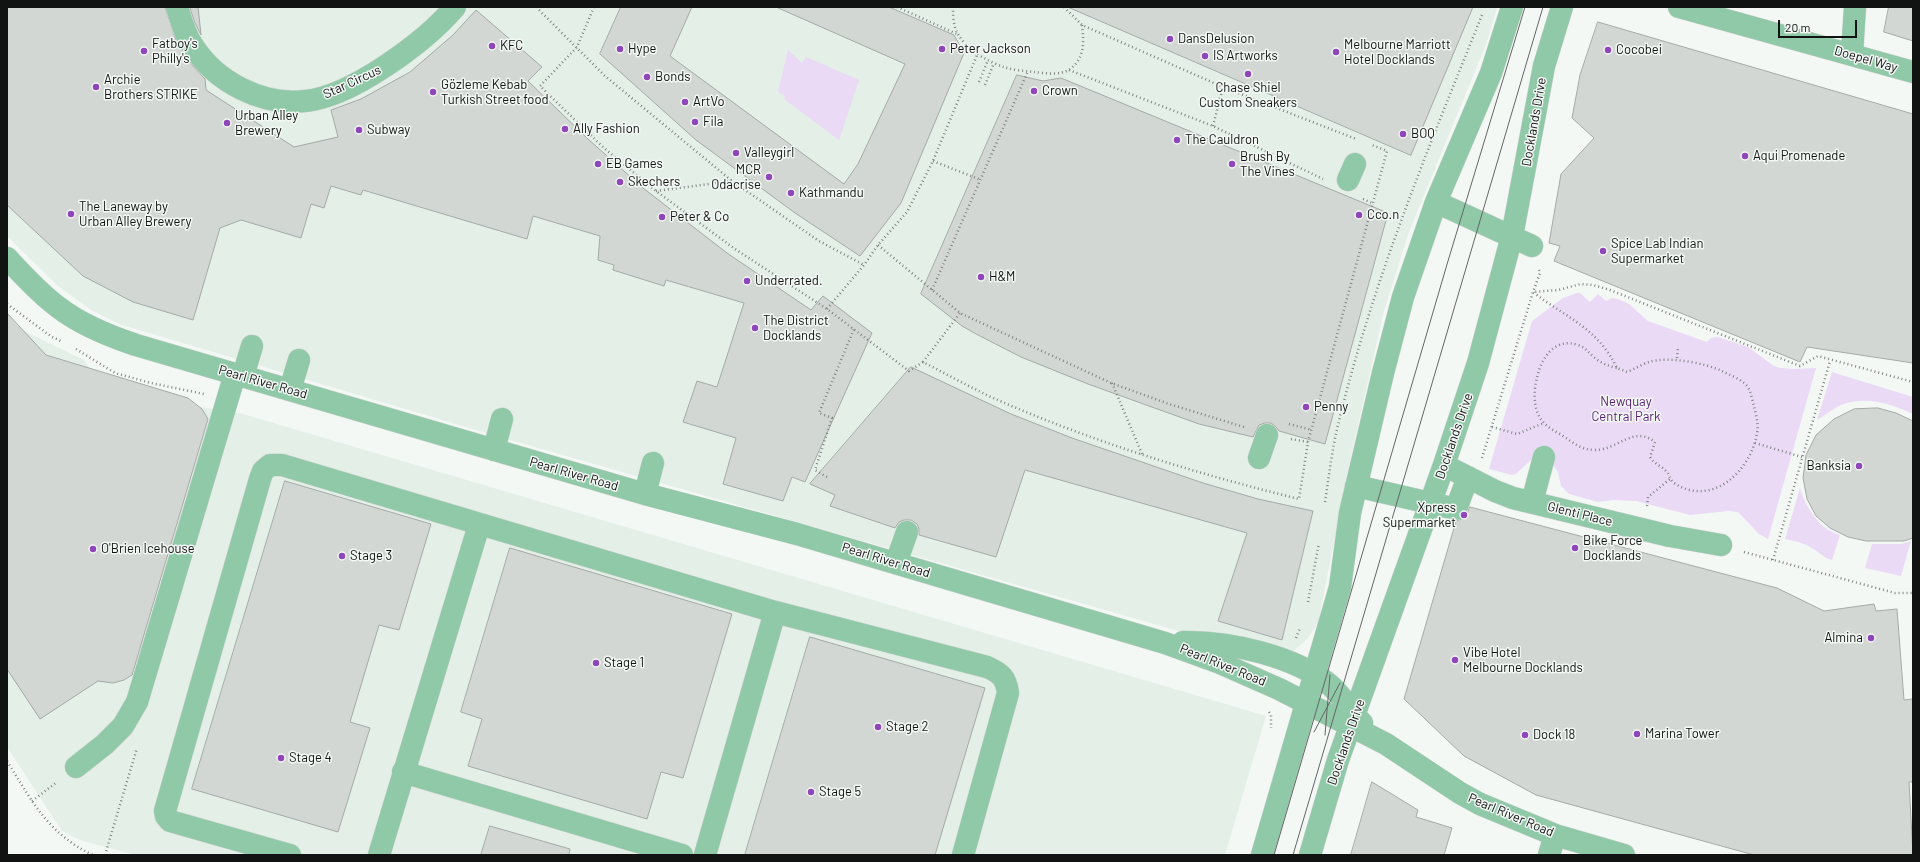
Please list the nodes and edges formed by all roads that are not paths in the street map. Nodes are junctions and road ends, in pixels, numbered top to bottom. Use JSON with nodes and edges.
{"nodes":[{"id":1,"x":176,"y":7,"type":"edge"},
{"id":2,"x":455,"y":7,"type":"edge"},
{"id":3,"x":1512,"y":7,"type":"edge"},
{"id":4,"x":1562,"y":7,"type":"edge"},
{"id":5,"x":1679,"y":7,"type":"edge"},
{"id":6,"x":1855,"y":7,"type":"edge"},
{"id":7,"x":1852,"y":54,"type":"junction"},
{"id":8,"x":1913,"y":72,"type":"edge"},
{"id":9,"x":1436,"y":202,"type":"junction"},
{"id":10,"x":1512,"y":236,"type":"junction"},
{"id":11,"x":1532,"y":246,"type":"dead end"},
{"id":12,"x":7,"y":258,"type":"edge"},
{"id":13,"x":252,"y":346,"type":"dead end"},
{"id":14,"x":299,"y":360,"type":"dead end"},
{"id":15,"x":239,"y":375,"type":"junction"},
{"id":16,"x":290,"y":390,"type":"junction"},
{"id":17,"x":502,"y":419,"type":"dead end"},
{"id":18,"x":1266,"y":428,"type":"road end"},
{"id":19,"x":494,"y":450,"type":"junction"},
{"id":20,"x":1544,"y":457,"type":"dead end"},
{"id":21,"x":1259,"y":458,"type":"dead end"},
{"id":22,"x":653,"y":463,"type":"dead end"},
{"id":23,"x":1444,"y":465,"type":"junction"},
{"id":24,"x":1472,"y":479,"type":"junction"},
{"id":25,"x":1356,"y":486,"type":"junction"},
{"id":26,"x":645,"y":494,"type":"junction"},
{"id":27,"x":1532,"y":502,"type":"junction"},
{"id":28,"x":1430,"y":503,"type":"junction"},
{"id":29,"x":479,"y":525,"type":"junction"},
{"id":30,"x":907,"y":532,"type":"dead end"},
{"id":31,"x":1721,"y":545,"type":"road end"},
{"id":32,"x":896,"y":563,"type":"junction"},
{"id":33,"x":775,"y":612,"type":"junction"},
{"id":34,"x":1166,"y":643,"type":"junction"},
{"id":35,"x":1314,"y":675,"type":"junction"},
{"id":36,"x":1307,"y":704,"type":"junction"},
{"id":37,"x":1352,"y":721,"type":"junction"},
{"id":38,"x":76,"y":767,"type":"road end"},
{"id":39,"x":403,"y":772,"type":"junction"},
{"id":40,"x":1555,"y":834,"type":"junction"},
{"id":41,"x":290,"y":855,"type":"edge"},
{"id":42,"x":379,"y":855,"type":"edge"},
{"id":43,"x":682,"y":855,"type":"edge"},
{"id":44,"x":705,"y":855,"type":"edge"},
{"id":45,"x":963,"y":855,"type":"edge"},
{"id":46,"x":1262,"y":855,"type":"edge"},
{"id":47,"x":1310,"y":855,"type":"edge"},
{"id":48,"x":1549,"y":855,"type":"edge"},
{"id":49,"x":1624,"y":855,"type":"edge"}],
"edges":[{"from":1,"to":2,"type":"street","name":"Star Circus"},
{"from":3,"to":9,"type":"street"},
{"from":4,"to":10,"type":"street","name":"Docklands Drive"},
{"from":5,"to":7,"type":"street","name":"Doepel Way"},
{"from":6,"to":7,"type":"street"},
{"from":7,"to":8,"type":"street","name":"Doepel Way"},
{"from":9,"to":10,"type":"street"},
{"from":9,"to":25,"type":"street"},
{"from":10,"to":11,"type":"street"},
{"from":10,"to":23,"type":"street","name":"Docklands Drive"},
{"from":12,"to":15,"type":"street","name":"Pearl River Road"},
{"from":13,"to":15,"type":"street"},
{"from":14,"to":16,"type":"street"},
{"from":15,"to":16,"type":"street","name":"Pearl River Road"},
{"from":15,"to":38,"type":"street"},
{"from":16,"to":19,"type":"street","name":"Pearl River Road"},
{"from":17,"to":19,"type":"street"},
{"from":18,"to":21,"type":"street"},
{"from":19,"to":26,"type":"street","name":"Pearl River Road"},
{"from":20,"to":27,"type":"street"},
{"from":22,"to":26,"type":"street"},
{"from":23,"to":24,"type":"street","name":"Glenti Place"},
{"from":23,"to":28,"type":"street","name":"Docklands Drive"},
{"from":24,"to":27,"type":"street","name":"Glenti Place"},
{"from":24,"to":28,"type":"street"},
{"from":25,"to":28,"type":"street"},
{"from":25,"to":35,"type":"street"},
{"from":26,"to":32,"type":"street","name":"Pearl River Road"},
{"from":27,"to":31,"type":"street","name":"Glenti Place"},
{"from":28,"to":37,"type":"street","name":"Docklands Drive"},
{"from":29,"to":33,"type":"street"},
{"from":29,"to":39,"type":"street"},
{"from":29,"to":41,"type":"street"},
{"from":30,"to":32,"type":"street"},
{"from":32,"to":34,"type":"street","name":"Pearl River Road"},
{"from":33,"to":44,"type":"street"},
{"from":33,"to":45,"type":"street"},
{"from":34,"to":35,"type":"street","name":"Pearl River Road"},
{"from":34,"to":36,"type":"street","name":"Pearl River Road"},
{"from":35,"to":36,"type":"street"},
{"from":35,"to":37,"type":"street","name":"Pearl River Road"},
{"from":36,"to":37,"type":"street","name":"Pearl River Road"},
{"from":36,"to":46,"type":"street"},
{"from":37,"to":40,"type":"street","name":"Pearl River Road"},
{"from":37,"to":47,"type":"street","name":"Docklands Drive"},
{"from":39,"to":42,"type":"street"},
{"from":39,"to":43,"type":"street"},
{"from":40,"to":48,"type":"street"},
{"from":40,"to":49,"type":"street","name":"Pearl River Road"}]}
